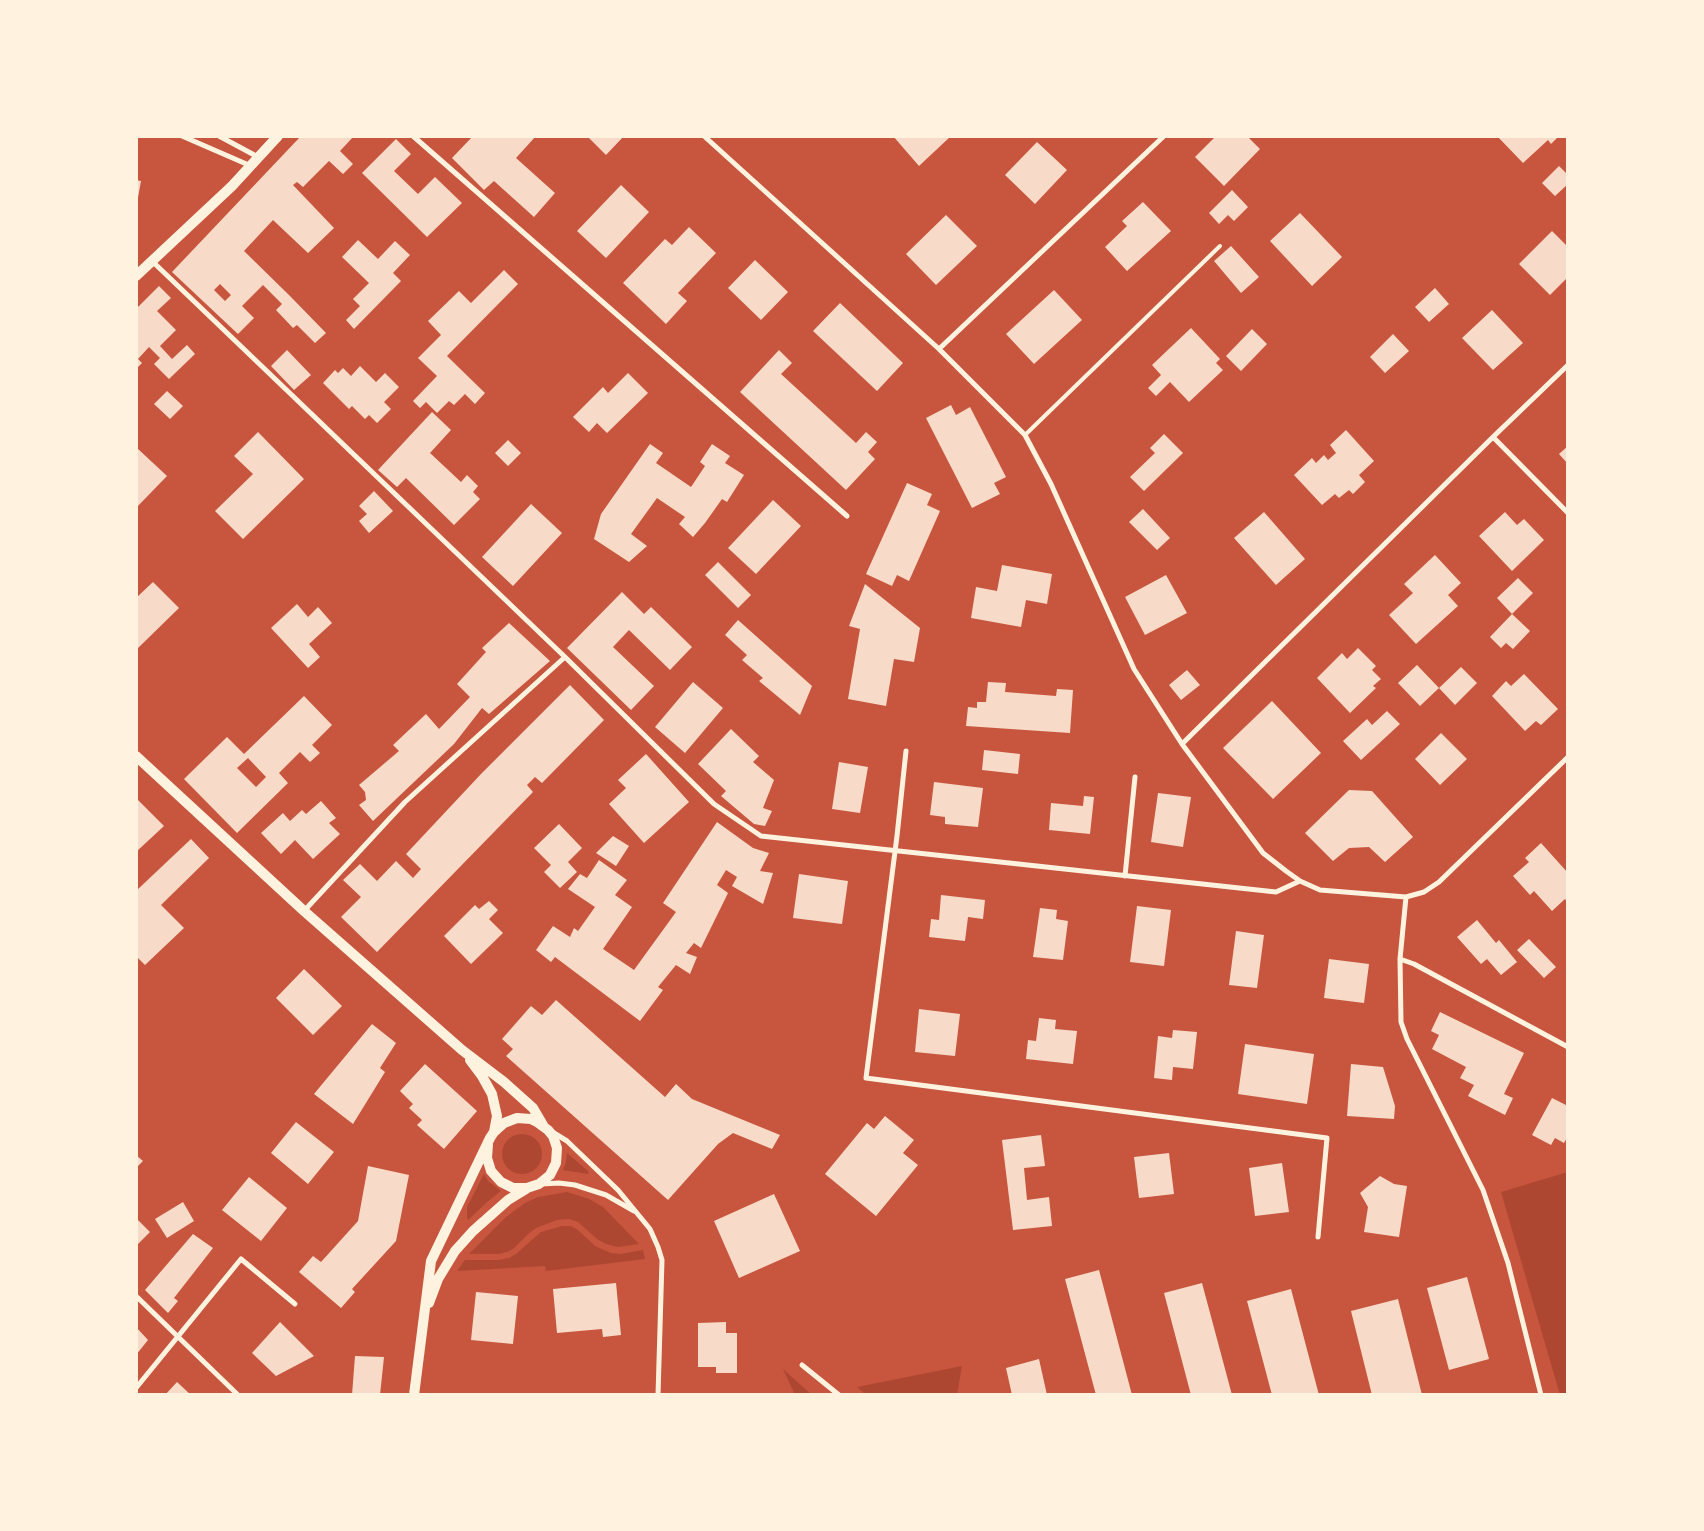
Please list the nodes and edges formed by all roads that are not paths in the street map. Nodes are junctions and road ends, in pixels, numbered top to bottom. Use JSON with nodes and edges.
{"nodes":[{"id":1,"x":182,"y":136,"type":"edge"},
{"id":2,"x":219,"y":136,"type":"edge"},
{"id":3,"x":278,"y":136,"type":"edge"},
{"id":4,"x":413,"y":136,"type":"edge"},
{"id":5,"x":704,"y":136,"type":"edge"},
{"id":6,"x":1164,"y":136,"type":"edge"},
{"id":7,"x":258,"y":157,"type":"junction"},
{"id":8,"x":251,"y":166,"type":"junction"},
{"id":9,"x":1220,"y":246,"type":"dead end"},
{"id":10,"x":151,"y":261,"type":"junction"},
{"id":11,"x":136,"y":276,"type":"edge"},
{"id":12,"x":939,"y":349,"type":"junction"},
{"id":13,"x":1568,"y":366,"type":"edge"},
{"id":14,"x":1025,"y":435,"type":"junction"},
{"id":15,"x":1493,"y":437,"type":"junction"},
{"id":16,"x":1568,"y":513,"type":"edge"},
{"id":17,"x":847,"y":516,"type":"dead end"},
{"id":18,"x":565,"y":657,"type":"junction"},
{"id":19,"x":1182,"y":744,"type":"junction"},
{"id":20,"x":906,"y":751,"type":"dead end"},
{"id":21,"x":136,"y":756,"type":"edge"},
{"id":22,"x":1568,"y":757,"type":"edge"},
{"id":23,"x":1135,"y":777,"type":"dead end"},
{"id":24,"x":895,"y":851,"type":"junction"},
{"id":25,"x":1125,"y":876,"type":"junction"},
{"id":26,"x":1300,"y":881,"type":"junction"},
{"id":27,"x":1406,"y":897,"type":"junction"},
{"id":28,"x":304,"y":911,"type":"junction"},
{"id":29,"x":1400,"y":959,"type":"junction"},
{"id":30,"x":1568,"y":1047,"type":"edge"},
{"id":31,"x":462,"y":1050,"type":"junction"},
{"id":32,"x":546,"y":1128,"type":"junction"},
{"id":33,"x":494,"y":1132,"type":"junction"},
{"id":34,"x":488,"y":1144,"type":"junction"},
{"id":35,"x":540,"y":1184,"type":"junction"},
{"id":36,"x":527,"y":1188,"type":"junction"},
{"id":37,"x":638,"y":1214,"type":"junction"},
{"id":38,"x":1318,"y":1236,"type":"dead end"},
{"id":39,"x":136,"y":1296,"type":"edge"},
{"id":40,"x":295,"y":1304,"type":"dead end"},
{"id":41,"x":423,"y":1318,"type":"junction"},
{"id":42,"x":179,"y":1338,"type":"junction"},
{"id":43,"x":802,"y":1365,"type":"dead end"},
{"id":44,"x":136,"y":1388,"type":"edge"},
{"id":45,"x":238,"y":1395,"type":"edge"},
{"id":46,"x":414,"y":1395,"type":"edge"},
{"id":47,"x":658,"y":1395,"type":"edge"},
{"id":48,"x":839,"y":1395,"type":"edge"},
{"id":49,"x":1541,"y":1395,"type":"edge"}],
"edges":[{"from":1,"to":8,"type":"street"},
{"from":2,"to":7,"type":"street"},
{"from":3,"to":7,"type":"main road"},
{"from":4,"to":17,"type":"street"},
{"from":5,"to":12,"type":"street"},
{"from":6,"to":12,"type":"street"},
{"from":7,"to":8,"type":"main road"},
{"from":8,"to":10,"type":"main road"},
{"from":9,"to":14,"type":"lane"},
{"from":10,"to":11,"type":"main road"},
{"from":10,"to":18,"type":"street"},
{"from":12,"to":14,"type":"street"},
{"from":13,"to":15,"type":"street"},
{"from":14,"to":19,"type":"street"},
{"from":15,"to":16,"type":"street"},
{"from":15,"to":19,"type":"street"},
{"from":18,"to":24,"type":"street"},
{"from":18,"to":28,"type":"street"},
{"from":19,"to":26,"type":"street"},
{"from":20,"to":24,"type":"street"},
{"from":21,"to":28,"type":"main road"},
{"from":22,"to":27,"type":"street"},
{"from":23,"to":25,"type":"street"},
{"from":24,"to":25,"type":"street"},
{"from":24,"to":38,"type":"street"},
{"from":25,"to":26,"type":"street"},
{"from":26,"to":27,"type":"street"},
{"from":27,"to":29,"type":"street"},
{"from":28,"to":31,"type":"main road"},
{"from":29,"to":30,"type":"street"},
{"from":29,"to":49,"type":"street"},
{"from":31,"to":32,"type":"main road"},
{"from":31,"to":33,"type":"main road"},
{"from":32,"to":33,"type":"main road"},
{"from":32,"to":35,"type":"main road"},
{"from":32,"to":37,"type":"street"},
{"from":33,"to":34,"type":"main road"},
{"from":34,"to":36,"type":"main road"},
{"from":34,"to":41,"type":"main road"},
{"from":35,"to":36,"type":"main road"},
{"from":35,"to":37,"type":"street"},
{"from":36,"to":41,"type":"main road"},
{"from":37,"to":47,"type":"street"},
{"from":39,"to":42,"type":"street"},
{"from":40,"to":42,"type":"street"},
{"from":41,"to":46,"type":"main road"},
{"from":42,"to":44,"type":"street"},
{"from":42,"to":45,"type":"street"},
{"from":43,"to":48,"type":"street"}]}
